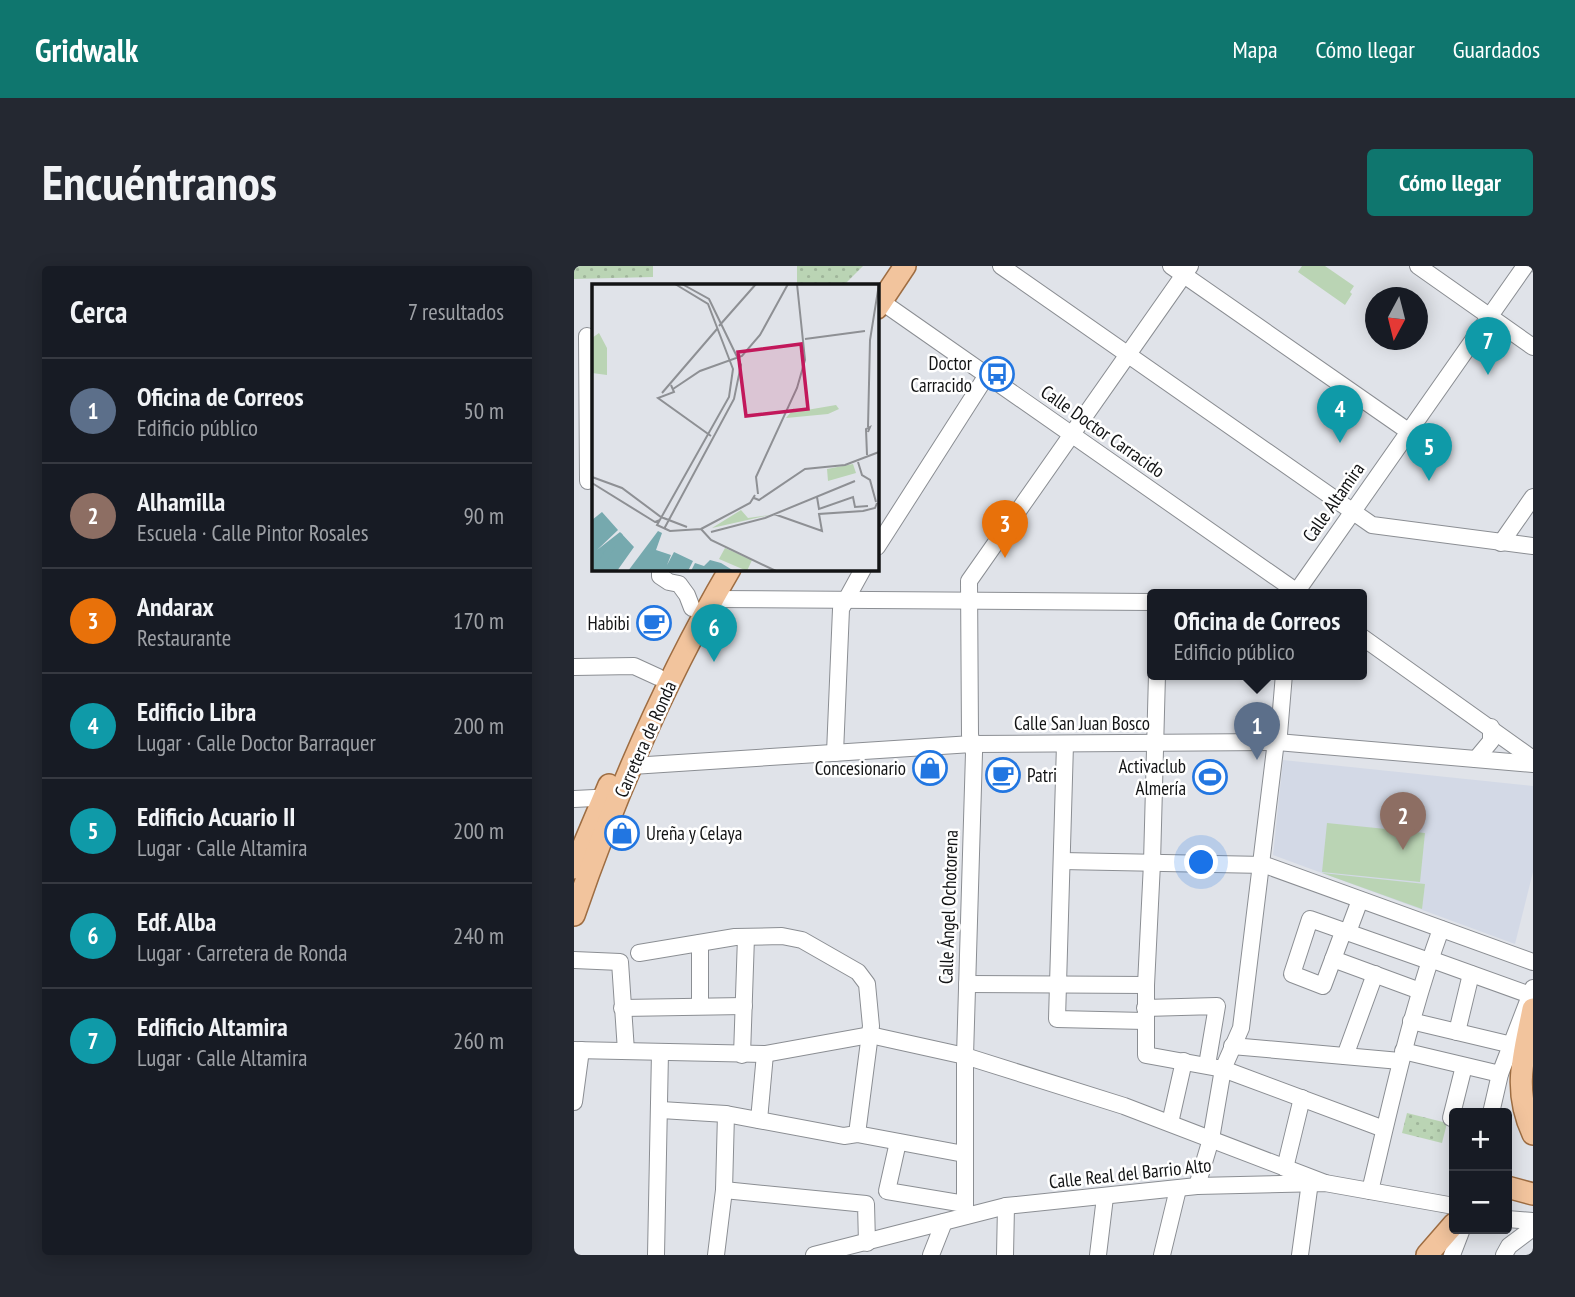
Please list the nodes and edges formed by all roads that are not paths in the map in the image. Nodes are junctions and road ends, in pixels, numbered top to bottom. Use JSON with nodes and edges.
{"nodes":[{"id":1,"x":905,"y":266,"type":"edge"},
{"id":2,"x":1001,"y":266,"type":"edge"},
{"id":3,"x":1418,"y":266,"type":"edge"},
{"id":4,"x":1525,"y":266,"type":"edge"},
{"id":5,"x":1182,"y":269,"type":"edge"},
{"id":6,"x":878,"y":308,"type":"edge"},
{"id":7,"x":1489,"y":316,"type":"junction"},
{"id":8,"x":585,"y":336,"type":"edge"},
{"id":9,"x":1533,"y":347,"type":"edge"},
{"id":10,"x":1128,"y":355,"type":"junction"},
{"id":11,"x":987,"y":375,"type":"junction"},
{"id":12,"x":1408,"y":432,"type":"junction"},
{"id":13,"x":1072,"y":434,"type":"junction"},
{"id":14,"x":585,"y":481,"type":"edge"},
{"id":15,"x":1533,"y":496,"type":"edge"},
{"id":16,"x":1353,"y":511,"type":"junction"},
{"id":17,"x":1501,"y":542,"type":"junction"},
{"id":18,"x":878,"y":545,"type":"edge"},
{"id":19,"x":1533,"y":546,"type":"edge"},
{"id":20,"x":660,"y":570,"type":"edge"},
{"id":21,"x":712,"y":570,"type":"edge"},
{"id":22,"x":729,"y":570,"type":"edge"},
{"id":23,"x":862,"y":570,"type":"edge"},
{"id":24,"x":1290,"y":589,"type":"edge"},
{"id":25,"x":1299,"y":589,"type":"edge"},
{"id":26,"x":712,"y":599,"type":"junction"},
{"id":27,"x":844,"y":599,"type":"junction"},
{"id":28,"x":970,"y":600,"type":"junction"},
{"id":29,"x":1147,"y":602,"type":"edge"},
{"id":30,"x":692,"y":608,"type":"junction"},
{"id":31,"x":1367,"y":640,"type":"edge"},
{"id":32,"x":574,"y":667,"type":"edge"},
{"id":33,"x":657,"y":677,"type":"junction"},
{"id":34,"x":1157,"y":680,"type":"edge"},
{"id":35,"x":1283,"y":680,"type":"edge"},
{"id":36,"x":1491,"y":727,"type":"junction"},
{"id":37,"x":1157,"y":743,"type":"junction"},
{"id":38,"x":1277,"y":743,"type":"junction"},
{"id":39,"x":972,"y":744,"type":"junction"},
{"id":40,"x":1065,"y":744,"type":"junction"},
{"id":41,"x":835,"y":753,"type":"junction"},
{"id":42,"x":1476,"y":759,"type":"junction"},
{"id":43,"x":1533,"y":759,"type":"edge"},
{"id":44,"x":1533,"y":764,"type":"edge"},
{"id":45,"x":632,"y":766,"type":"junction"},
{"id":46,"x":611,"y":797,"type":"junction"},
{"id":47,"x":574,"y":799,"type":"edge"},
{"id":48,"x":1062,"y":861,"type":"junction"},
{"id":49,"x":1153,"y":863,"type":"junction"},
{"id":50,"x":1261,"y":865,"type":"junction"},
{"id":51,"x":574,"y":868,"type":"edge"},
{"id":52,"x":1360,"y":900,"type":"junction"},
{"id":53,"x":574,"y":915,"type":"edge"},
{"id":54,"x":1441,"y":929,"type":"junction"},
{"id":55,"x":1348,"y":932,"type":"junction"},
{"id":56,"x":746,"y":937,"type":"junction"},
{"id":57,"x":700,"y":943,"type":"junction"},
{"id":58,"x":639,"y":953,"type":"dead end"},
{"id":59,"x":1333,"y":959,"type":"junction"},
{"id":60,"x":574,"y":960,"type":"edge"},
{"id":61,"x":1429,"y":960,"type":"junction"},
{"id":62,"x":1533,"y":962,"type":"edge"},
{"id":63,"x":1375,"y":974,"type":"junction"},
{"id":64,"x":1471,"y":974,"type":"junction"},
{"id":65,"x":967,"y":984,"type":"junction"},
{"id":66,"x":1058,"y":984,"type":"junction"},
{"id":67,"x":1146,"y":985,"type":"junction"},
{"id":68,"x":1420,"y":991,"type":"junction"},
{"id":69,"x":1532,"y":997,"type":"edge"},
{"id":70,"x":700,"y":1005,"type":"junction"},
{"id":71,"x":744,"y":1006,"type":"junction"},
{"id":72,"x":622,"y":1008,"type":"junction"},
{"id":73,"x":1145,"y":1014,"type":"junction"},
{"id":74,"x":1411,"y":1021,"type":"junction"},
{"id":75,"x":1457,"y":1032,"type":"junction"},
{"id":76,"x":870,"y":1035,"type":"junction"},
{"id":77,"x":1512,"y":1045,"type":"junction"},
{"id":78,"x":1233,"y":1046,"type":"junction"},
{"id":79,"x":578,"y":1050,"type":"edge"},
{"id":80,"x":626,"y":1051,"type":"junction"},
{"id":81,"x":660,"y":1052,"type":"junction"},
{"id":82,"x":765,"y":1054,"type":"junction"},
{"id":83,"x":742,"y":1055,"type":"junction"},
{"id":84,"x":965,"y":1056,"type":"junction"},
{"id":85,"x":1345,"y":1056,"type":"junction"},
{"id":86,"x":1402,"y":1056,"type":"junction"},
{"id":87,"x":1184,"y":1062,"type":"junction"},
{"id":88,"x":1207,"y":1065,"type":"junction"},
{"id":89,"x":1464,"y":1066,"type":"junction"},
{"id":90,"x":1223,"y":1069,"type":"junction"},
{"id":91,"x":1500,"y":1074,"type":"junction"},
{"id":92,"x":1302,"y":1098,"type":"junction"},
{"id":93,"x":574,"y":1102,"type":"edge"},
{"id":94,"x":1454,"y":1108,"type":"edge"},
{"id":95,"x":1492,"y":1108,"type":"edge"},
{"id":96,"x":661,"y":1110,"type":"junction"},
{"id":97,"x":726,"y":1114,"type":"junction"},
{"id":98,"x":759,"y":1120,"type":"junction"},
{"id":99,"x":1170,"y":1123,"type":"junction"},
{"id":100,"x":1384,"y":1129,"type":"junction"},
{"id":101,"x":857,"y":1134,"type":"junction"},
{"id":102,"x":1533,"y":1134,"type":"edge"},
{"id":103,"x":1211,"y":1139,"type":"junction"},
{"id":104,"x":898,"y":1142,"type":"junction"},
{"id":105,"x":964,"y":1154,"type":"junction"},
{"id":106,"x":1284,"y":1168,"type":"junction"},
{"id":107,"x":1317,"y":1182,"type":"junction"},
{"id":108,"x":1196,"y":1186,"type":"junction"},
{"id":109,"x":1512,"y":1188,"type":"edge"},
{"id":110,"x":1178,"y":1189,"type":"junction"},
{"id":111,"x":724,"y":1190,"type":"junction"},
{"id":112,"x":1370,"y":1191,"type":"junction"},
{"id":113,"x":1533,"y":1194,"type":"edge"},
{"id":114,"x":1105,"y":1197,"type":"junction"},
{"id":115,"x":1449,"y":1205,"type":"edge"},
{"id":116,"x":1006,"y":1206,"type":"junction"},
{"id":117,"x":965,"y":1210,"type":"junction"},
{"id":118,"x":1512,"y":1220,"type":"edge"},
{"id":119,"x":944,"y":1222,"type":"junction"},
{"id":120,"x":1533,"y":1222,"type":"edge"},
{"id":121,"x":1533,"y":1228,"type":"edge"},
{"id":122,"x":1449,"y":1230,"type":"edge"},
{"id":123,"x":1460,"y":1234,"type":"edge"},
{"id":124,"x":867,"y":1243,"type":"junction"},
{"id":125,"x":656,"y":1255,"type":"edge"},
{"id":126,"x":716,"y":1255,"type":"edge"},
{"id":127,"x":814,"y":1255,"type":"edge"},
{"id":128,"x":931,"y":1255,"type":"edge"},
{"id":129,"x":1005,"y":1255,"type":"edge"},
{"id":130,"x":1098,"y":1255,"type":"edge"},
{"id":131,"x":1162,"y":1255,"type":"edge"},
{"id":132,"x":1300,"y":1255,"type":"edge"},
{"id":133,"x":1427,"y":1255,"type":"edge"},
{"id":134,"x":1452,"y":1255,"type":"edge"},
{"id":135,"x":1504,"y":1255,"type":"edge"}],
"edges":[{"from":1,"to":6,"type":"main road"},
{"from":2,"to":10,"type":"street"},
{"from":3,"to":7,"type":"street"},
{"from":4,"to":7,"type":"street","name":"Calle Altamira"},
{"from":5,"to":10,"type":"street","name":"Calle Ángel Ochotorena"},
{"from":5,"to":12,"type":"street"},
{"from":6,"to":11,"type":"street","name":"Calle Doctor Carracido"},
{"from":7,"to":9,"type":"street"},
{"from":7,"to":12,"type":"street","name":"Calle Altamira"},
{"from":8,"to":14,"type":"street"},
{"from":10,"to":13,"type":"street","name":"Calle Ángel Ochotorena"},
{"from":10,"to":16,"type":"street"},
{"from":11,"to":13,"type":"street","name":"Calle Doctor Carracido"},
{"from":11,"to":18,"type":"street"},
{"from":12,"to":16,"type":"street","name":"Calle Altamira"},
{"from":13,"to":24,"type":"street","name":"Calle Doctor Carracido"},
{"from":13,"to":28,"type":"street","name":"Calle Ángel Ochotorena"},
{"from":15,"to":17,"type":"street"},
{"from":16,"to":17,"type":"street"},
{"from":16,"to":25,"type":"street","name":"Calle Altamira"},
{"from":17,"to":19,"type":"street"},
{"from":20,"to":30,"type":"street"},
{"from":21,"to":30,"type":"main road","name":"Carretera de Ronda"},
{"from":22,"to":26,"type":"main road","name":"Carretera de Ronda"},
{"from":23,"to":27,"type":"street"},
{"from":26,"to":27,"type":"street"},
{"from":26,"to":45,"type":"main road","name":"Carretera de Ronda"},
{"from":27,"to":28,"type":"street"},
{"from":27,"to":41,"type":"street"},
{"from":28,"to":29,"type":"street"},
{"from":28,"to":39,"type":"street","name":"Calle Ángel Ochotorena"},
{"from":30,"to":33,"type":"main road","name":"Carretera de Ronda"},
{"from":31,"to":36,"type":"street"},
{"from":32,"to":33,"type":"street"},
{"from":33,"to":46,"type":"main road","name":"Carretera de Ronda"},
{"from":34,"to":37,"type":"street"},
{"from":35,"to":38,"type":"street"},
{"from":36,"to":42,"type":"street"},
{"from":36,"to":43,"type":"street"},
{"from":37,"to":38,"type":"street","name":"Calle San Juan Bosco"},
{"from":37,"to":40,"type":"street","name":"Calle San Juan Bosco"},
{"from":37,"to":49,"type":"street"},
{"from":38,"to":42,"type":"street","name":"Calle San Juan Bosco"},
{"from":38,"to":50,"type":"street"},
{"from":39,"to":40,"type":"street","name":"Calle San Juan Bosco"},
{"from":39,"to":41,"type":"street","name":"Calle San Juan Bosco"},
{"from":39,"to":65,"type":"street","name":"Calle Ángel Ochotorena"},
{"from":40,"to":48,"type":"street"},
{"from":41,"to":45,"type":"street","name":"Calle San Juan Bosco"},
{"from":42,"to":44,"type":"street","name":"Calle San Juan Bosco"},
{"from":45,"to":46,"type":"main road","name":"Carretera de Ronda"},
{"from":46,"to":47,"type":"street"},
{"from":46,"to":51,"type":"main road","name":"Carretera de Ronda"},
{"from":46,"to":53,"type":"main road","name":"Carretera de Ronda"},
{"from":48,"to":49,"type":"street"},
{"from":48,"to":66,"type":"street"},
{"from":49,"to":50,"type":"street"},
{"from":49,"to":67,"type":"street"},
{"from":50,"to":52,"type":"street"},
{"from":50,"to":78,"type":"street"},
{"from":52,"to":54,"type":"street"},
{"from":52,"to":55,"type":"street"},
{"from":54,"to":61,"type":"street"},
{"from":54,"to":62,"type":"street"},
{"from":55,"to":59,"type":"street"},
{"from":55,"to":59,"type":"street"},
{"from":55,"to":61,"type":"street"},
{"from":56,"to":57,"type":"street"},
{"from":56,"to":71,"type":"street"},
{"from":56,"to":76,"type":"street"},
{"from":57,"to":58,"type":"street"},
{"from":57,"to":70,"type":"street"},
{"from":59,"to":63,"type":"street"},
{"from":60,"to":72,"type":"street"},
{"from":61,"to":64,"type":"street"},
{"from":61,"to":68,"type":"street"},
{"from":63,"to":68,"type":"street"},
{"from":63,"to":85,"type":"street"},
{"from":64,"to":69,"type":"street"},
{"from":64,"to":75,"type":"street"},
{"from":65,"to":66,"type":"street"},
{"from":65,"to":84,"type":"street","name":"Calle Ángel Ochotorena"},
{"from":66,"to":67,"type":"street"},
{"from":66,"to":73,"type":"street"},
{"from":67,"to":73,"type":"street"},
{"from":68,"to":74,"type":"street"},
{"from":69,"to":77,"type":"street"},
{"from":69,"to":102,"type":"main road"},
{"from":70,"to":71,"type":"street"},
{"from":70,"to":72,"type":"street"},
{"from":71,"to":83,"type":"street"},
{"from":72,"to":80,"type":"street"},
{"from":73,"to":87,"type":"street"},
{"from":73,"to":88,"type":"street"},
{"from":74,"to":75,"type":"street"},
{"from":74,"to":86,"type":"street"},
{"from":75,"to":77,"type":"street"},
{"from":76,"to":82,"type":"street"},
{"from":76,"to":84,"type":"street"},
{"from":76,"to":101,"type":"street"},
{"from":77,"to":91,"type":"street"},
{"from":78,"to":85,"type":"street"},
{"from":78,"to":90,"type":"street"},
{"from":79,"to":80,"type":"street"},
{"from":79,"to":93,"type":"street"},
{"from":80,"to":81,"type":"street"},
{"from":81,"to":83,"type":"street"},
{"from":81,"to":96,"type":"street"},
{"from":82,"to":83,"type":"street"},
{"from":82,"to":98,"type":"street"},
{"from":84,"to":99,"type":"street"},
{"from":84,"to":105,"type":"street","name":"Calle Ángel Ochotorena"},
{"from":85,"to":86,"type":"street"},
{"from":86,"to":89,"type":"street"},
{"from":86,"to":100,"type":"street"},
{"from":87,"to":88,"type":"street"},
{"from":87,"to":99,"type":"street"},
{"from":88,"to":90,"type":"street"},
{"from":89,"to":91,"type":"street"},
{"from":89,"to":94,"type":"street"},
{"from":90,"to":92,"type":"street"},
{"from":90,"to":103,"type":"street"},
{"from":91,"to":95,"type":"street"},
{"from":92,"to":100,"type":"street"},
{"from":92,"to":106,"type":"street"},
{"from":96,"to":97,"type":"street"},
{"from":96,"to":125,"type":"street"},
{"from":97,"to":98,"type":"street"},
{"from":97,"to":111,"type":"street"},
{"from":98,"to":101,"type":"street"},
{"from":99,"to":103,"type":"street"},
{"from":100,"to":112,"type":"street"},
{"from":101,"to":104,"type":"street"},
{"from":103,"to":106,"type":"street"},
{"from":103,"to":108,"type":"street"},
{"from":104,"to":105,"type":"street"},
{"from":104,"to":117,"type":"street"},
{"from":105,"to":117,"type":"street","name":"Calle Ángel Ochotorena"},
{"from":106,"to":107,"type":"street"},
{"from":107,"to":108,"type":"street","name":"Calle Real del Barrio Alto"},
{"from":107,"to":112,"type":"street","name":"Calle Real del Barrio Alto"},
{"from":107,"to":132,"type":"street"},
{"from":108,"to":110,"type":"street","name":"Calle Real del Barrio Alto"},
{"from":109,"to":113,"type":"main road"},
{"from":110,"to":114,"type":"street","name":"Calle Real del Barrio Alto"},
{"from":110,"to":131,"type":"street"},
{"from":111,"to":124,"type":"street"},
{"from":111,"to":126,"type":"street"},
{"from":112,"to":115,"type":"street","name":"Calle Real del Barrio Alto"},
{"from":114,"to":116,"type":"street","name":"Calle Real del Barrio Alto"},
{"from":114,"to":130,"type":"street"},
{"from":116,"to":117,"type":"street","name":"Calle Real del Barrio Alto"},
{"from":116,"to":129,"type":"street"},
{"from":117,"to":119,"type":"street","name":"Calle Real del Barrio Alto"},
{"from":118,"to":120,"type":"street"},
{"from":119,"to":124,"type":"street","name":"Calle Real del Barrio Alto"},
{"from":119,"to":128,"type":"street"},
{"from":121,"to":135,"type":"street"},
{"from":122,"to":133,"type":"main road"},
{"from":123,"to":134,"type":"street"},
{"from":124,"to":127,"type":"street","name":"Calle Real del Barrio Alto"}]}
